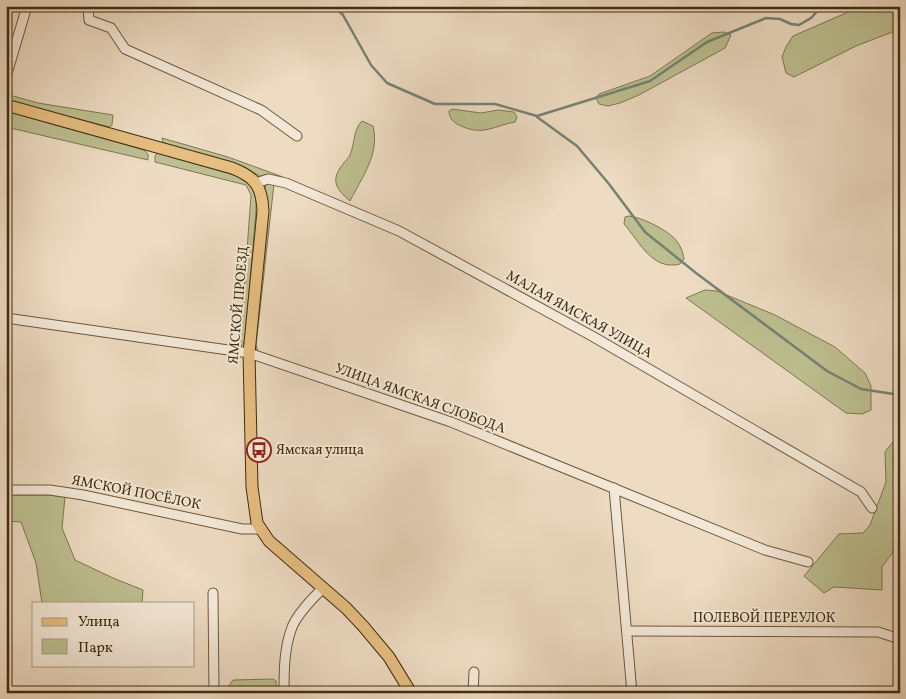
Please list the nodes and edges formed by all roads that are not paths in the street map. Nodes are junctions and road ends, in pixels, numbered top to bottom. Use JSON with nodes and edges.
{"nodes":[{"id":1,"x":27,"y":6,"type":"edge"},
{"id":2,"x":88,"y":6,"type":"edge"},
{"id":3,"x":6,"y":77,"type":"edge"},
{"id":4,"x":6,"y":105,"type":"edge"},
{"id":5,"x":297,"y":136,"type":"dead end"},
{"id":6,"x":256,"y":183,"type":"junction"},
{"id":7,"x":6,"y":318,"type":"edge"},
{"id":8,"x":249,"y":353,"type":"junction"},
{"id":9,"x":614,"y":488,"type":"junction"},
{"id":10,"x":6,"y":490,"type":"edge"},
{"id":11,"x":872,"y":508,"type":"dead end"},
{"id":12,"x":260,"y":529,"type":"junction"},
{"id":13,"x":808,"y":562,"type":"dead end"},
{"id":14,"x":900,"y":576,"type":"edge"},
{"id":15,"x":900,"y":584,"type":"edge"},
{"id":16,"x":322,"y":589,"type":"junction"},
{"id":17,"x":213,"y":593,"type":"dead end"},
{"id":18,"x":627,"y":631,"type":"junction"},
{"id":19,"x":900,"y":639,"type":"edge"},
{"id":20,"x":474,"y":672,"type":"dead end"},
{"id":21,"x":214,"y":693,"type":"edge"},
{"id":22,"x":284,"y":693,"type":"edge"},
{"id":23,"x":411,"y":693,"type":"edge"},
{"id":24,"x":473,"y":693,"type":"edge"},
{"id":25,"x":632,"y":693,"type":"edge"}],
"edges":[{"from":1,"to":3,"type":"street"},
{"from":2,"to":5,"type":"street"},
{"from":4,"to":6,"type":"main road"},
{"from":6,"to":8,"type":"main road","name":"ЯМСКОЙ ПРОЕЗД"},
{"from":6,"to":11,"type":"street","name":"МАЛАЯ ЯМСКАЯ УЛИЦА"},
{"from":7,"to":8,"type":"street","name":"УЛИЦА ЯМСКАЯ СЛОБОДА"},
{"from":8,"to":9,"type":"street","name":"УЛИЦА ЯМСКАЯ СЛОБОДА"},
{"from":8,"to":12,"type":"main road","name":"ЯМСКОЙ ПРОЕЗД"},
{"from":9,"to":13,"type":"street","name":"УЛИЦА ЯМСКАЯ СЛОБОДА"},
{"from":9,"to":18,"type":"street"},
{"from":10,"to":12,"type":"street","name":"ЯМСКОЙ ПОСЁЛОК"},
{"from":12,"to":16,"type":"main road","name":"ЯМСКОЙ ПРОЕЗД"},
{"from":14,"to":15,"type":"street"},
{"from":16,"to":22,"type":"street"},
{"from":16,"to":23,"type":"main road","name":"ЯМСКОЙ ПРОЕЗД"},
{"from":17,"to":21,"type":"street"},
{"from":18,"to":19,"type":"street","name":"ПОЛЕВОЙ ПЕРЕУЛОК"},
{"from":18,"to":25,"type":"street"},
{"from":20,"to":24,"type":"street"}]}
